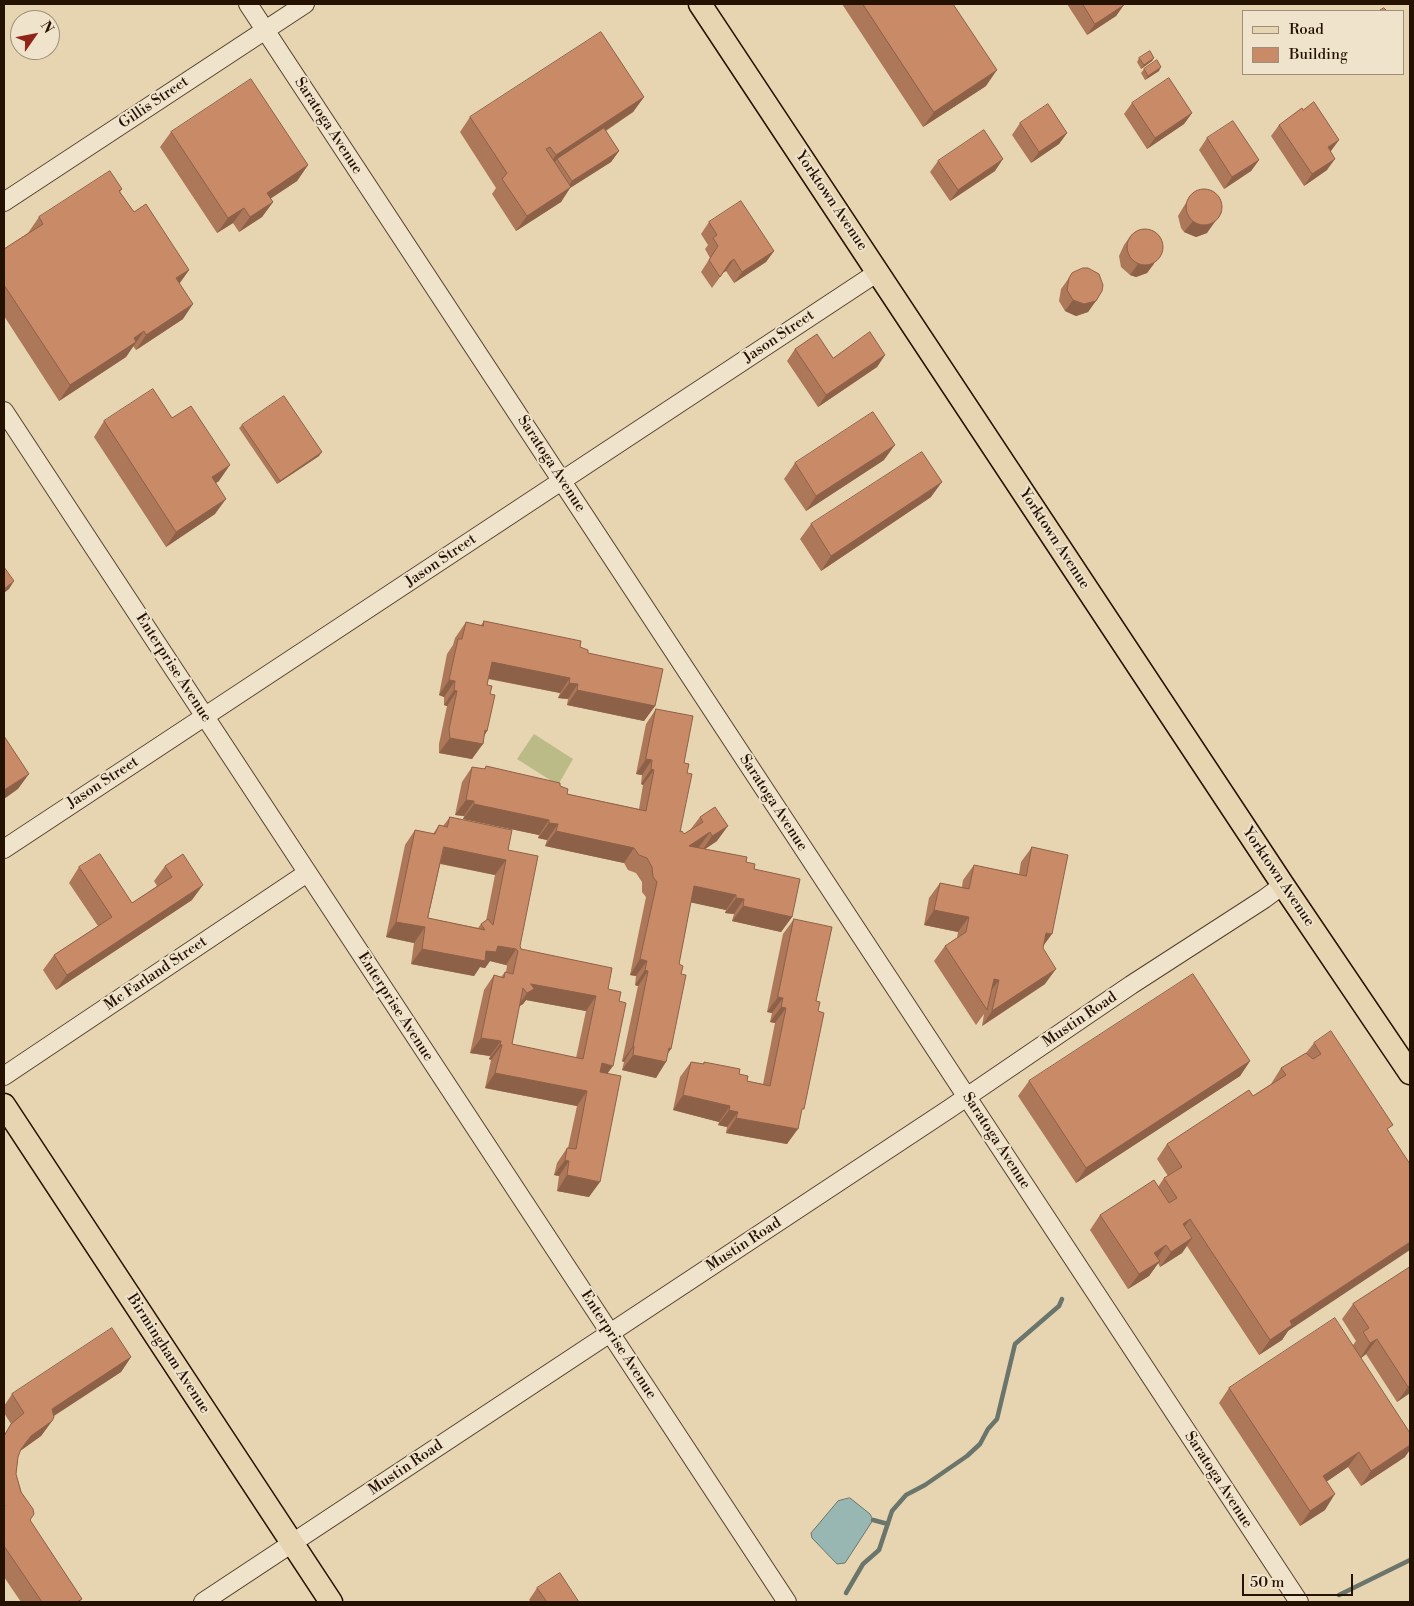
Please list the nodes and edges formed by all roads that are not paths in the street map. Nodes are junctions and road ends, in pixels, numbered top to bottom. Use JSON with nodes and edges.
{"nodes":[{"id":1,"x":248,"y":4,"type":"edge"},
{"id":2,"x":305,"y":4,"type":"edge"},
{"id":3,"x":700,"y":4,"type":"edge"},
{"id":4,"x":264,"y":30,"type":"junction"},
{"id":5,"x":4,"y":202,"type":"edge"},
{"id":6,"x":878,"y":272,"type":"junction"},
{"id":7,"x":4,"y":411,"type":"edge"},
{"id":8,"x":562,"y":480,"type":"junction"},
{"id":9,"x":204,"y":716,"type":"junction"},
{"id":10,"x":4,"y":849,"type":"edge"},
{"id":11,"x":308,"y":873,"type":"junction"},
{"id":12,"x":1282,"y":885,"type":"junction"},
{"id":13,"x":1410,"y":1073,"type":"edge"},
{"id":14,"x":4,"y":1076,"type":"edge"},
{"id":15,"x":967,"y":1097,"type":"junction"},
{"id":16,"x":4,"y":1105,"type":"edge"},
{"id":17,"x":610,"y":1333,"type":"junction"},
{"id":18,"x":293,"y":1544,"type":"junction"},
{"id":19,"x":203,"y":1602,"type":"edge"},
{"id":20,"x":331,"y":1602,"type":"edge"},
{"id":21,"x":787,"y":1602,"type":"edge"},
{"id":22,"x":1299,"y":1602,"type":"edge"}],
"edges":[{"from":1,"to":4,"type":"street","name":"Saratoga Avenue"},
{"from":2,"to":4,"type":"street","name":"Gillis Street"},
{"from":3,"to":6,"type":"main road","name":"Yorktown Avenue"},
{"from":4,"to":5,"type":"street","name":"Gillis Street"},
{"from":4,"to":8,"type":"street","name":"Saratoga Avenue"},
{"from":6,"to":8,"type":"street","name":"Jason Street"},
{"from":6,"to":12,"type":"main road","name":"Yorktown Avenue"},
{"from":7,"to":9,"type":"street","name":"Enterprise Avenue"},
{"from":8,"to":9,"type":"street","name":"Jason Street"},
{"from":8,"to":15,"type":"street","name":"Saratoga Avenue"},
{"from":9,"to":10,"type":"street","name":"Jason Street"},
{"from":9,"to":11,"type":"street","name":"Enterprise Avenue"},
{"from":11,"to":14,"type":"street","name":"Mc Farland Street"},
{"from":11,"to":17,"type":"street","name":"Enterprise Avenue"},
{"from":12,"to":13,"type":"main road","name":"Yorktown Avenue"},
{"from":12,"to":15,"type":"street","name":"Mustin Road"},
{"from":15,"to":17,"type":"street","name":"Mustin Road"},
{"from":15,"to":22,"type":"street","name":"Saratoga Avenue"},
{"from":16,"to":18,"type":"main road","name":"Birmingham Avenue"},
{"from":17,"to":18,"type":"street","name":"Mustin Road"},
{"from":17,"to":21,"type":"street","name":"Enterprise Avenue"},
{"from":18,"to":19,"type":"street","name":"Mustin Road"},
{"from":18,"to":20,"type":"main road","name":"Birmingham Avenue"}]}
